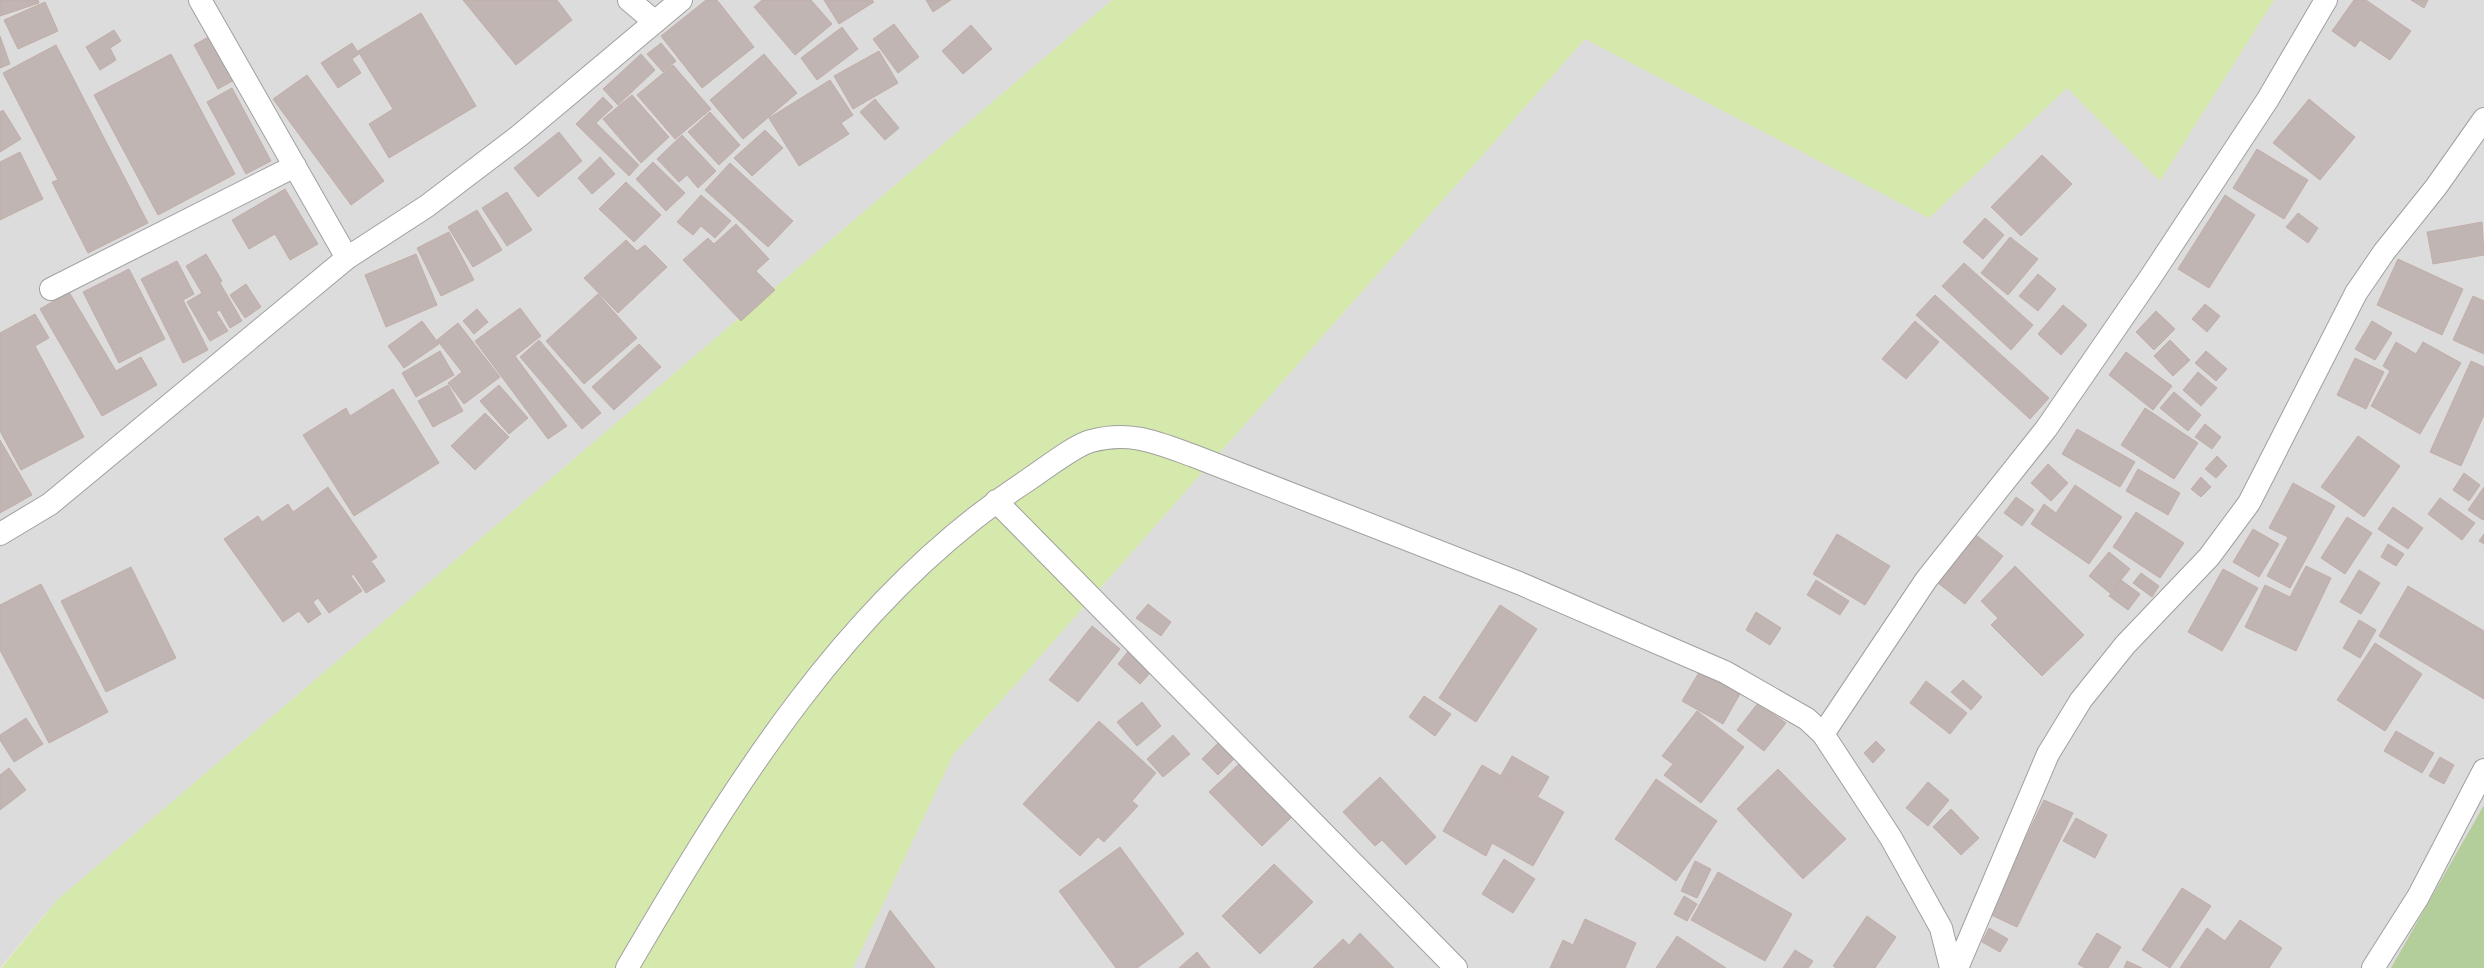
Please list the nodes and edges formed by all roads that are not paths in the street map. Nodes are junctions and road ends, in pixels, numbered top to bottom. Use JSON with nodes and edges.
{"nodes":[{"id":1,"x":200,"y":0,"type":"edge"},
{"id":2,"x":629,"y":0,"type":"edge"},
{"id":3,"x":681,"y":0,"type":"edge"},
{"id":4,"x":2326,"y":0,"type":"edge"},
{"id":5,"x":655,"y":22,"type":"junction"},
{"id":6,"x":2484,"y":119,"type":"edge"},
{"id":7,"x":295,"y":166,"type":"junction"},
{"id":8,"x":347,"y":258,"type":"junction"},
{"id":9,"x":50,"y":289,"type":"dead end"},
{"id":10,"x":996,"y":501,"type":"junction"},
{"id":11,"x":0,"y":534,"type":"edge"},
{"id":12,"x":1823,"y":734,"type":"junction"},
{"id":13,"x":2484,"y":770,"type":"edge"},
{"id":14,"x":626,"y":968,"type":"edge"},
{"id":15,"x":1456,"y":968,"type":"edge"},
{"id":16,"x":1951,"y":968,"type":"edge"},
{"id":17,"x":1957,"y":968,"type":"edge"},
{"id":18,"x":2373,"y":968,"type":"edge"}],
"edges":[{"from":1,"to":7,"type":"street"},
{"from":2,"to":5,"type":"street"},
{"from":3,"to":5,"type":"street"},
{"from":4,"to":12,"type":"street"},
{"from":5,"to":8,"type":"street"},
{"from":6,"to":17,"type":"street"},
{"from":7,"to":8,"type":"street"},
{"from":7,"to":9,"type":"street"},
{"from":8,"to":11,"type":"street"},
{"from":10,"to":12,"type":"street"},
{"from":10,"to":14,"type":"street"},
{"from":10,"to":15,"type":"street"},
{"from":12,"to":16,"type":"street"},
{"from":13,"to":18,"type":"street"}]}
